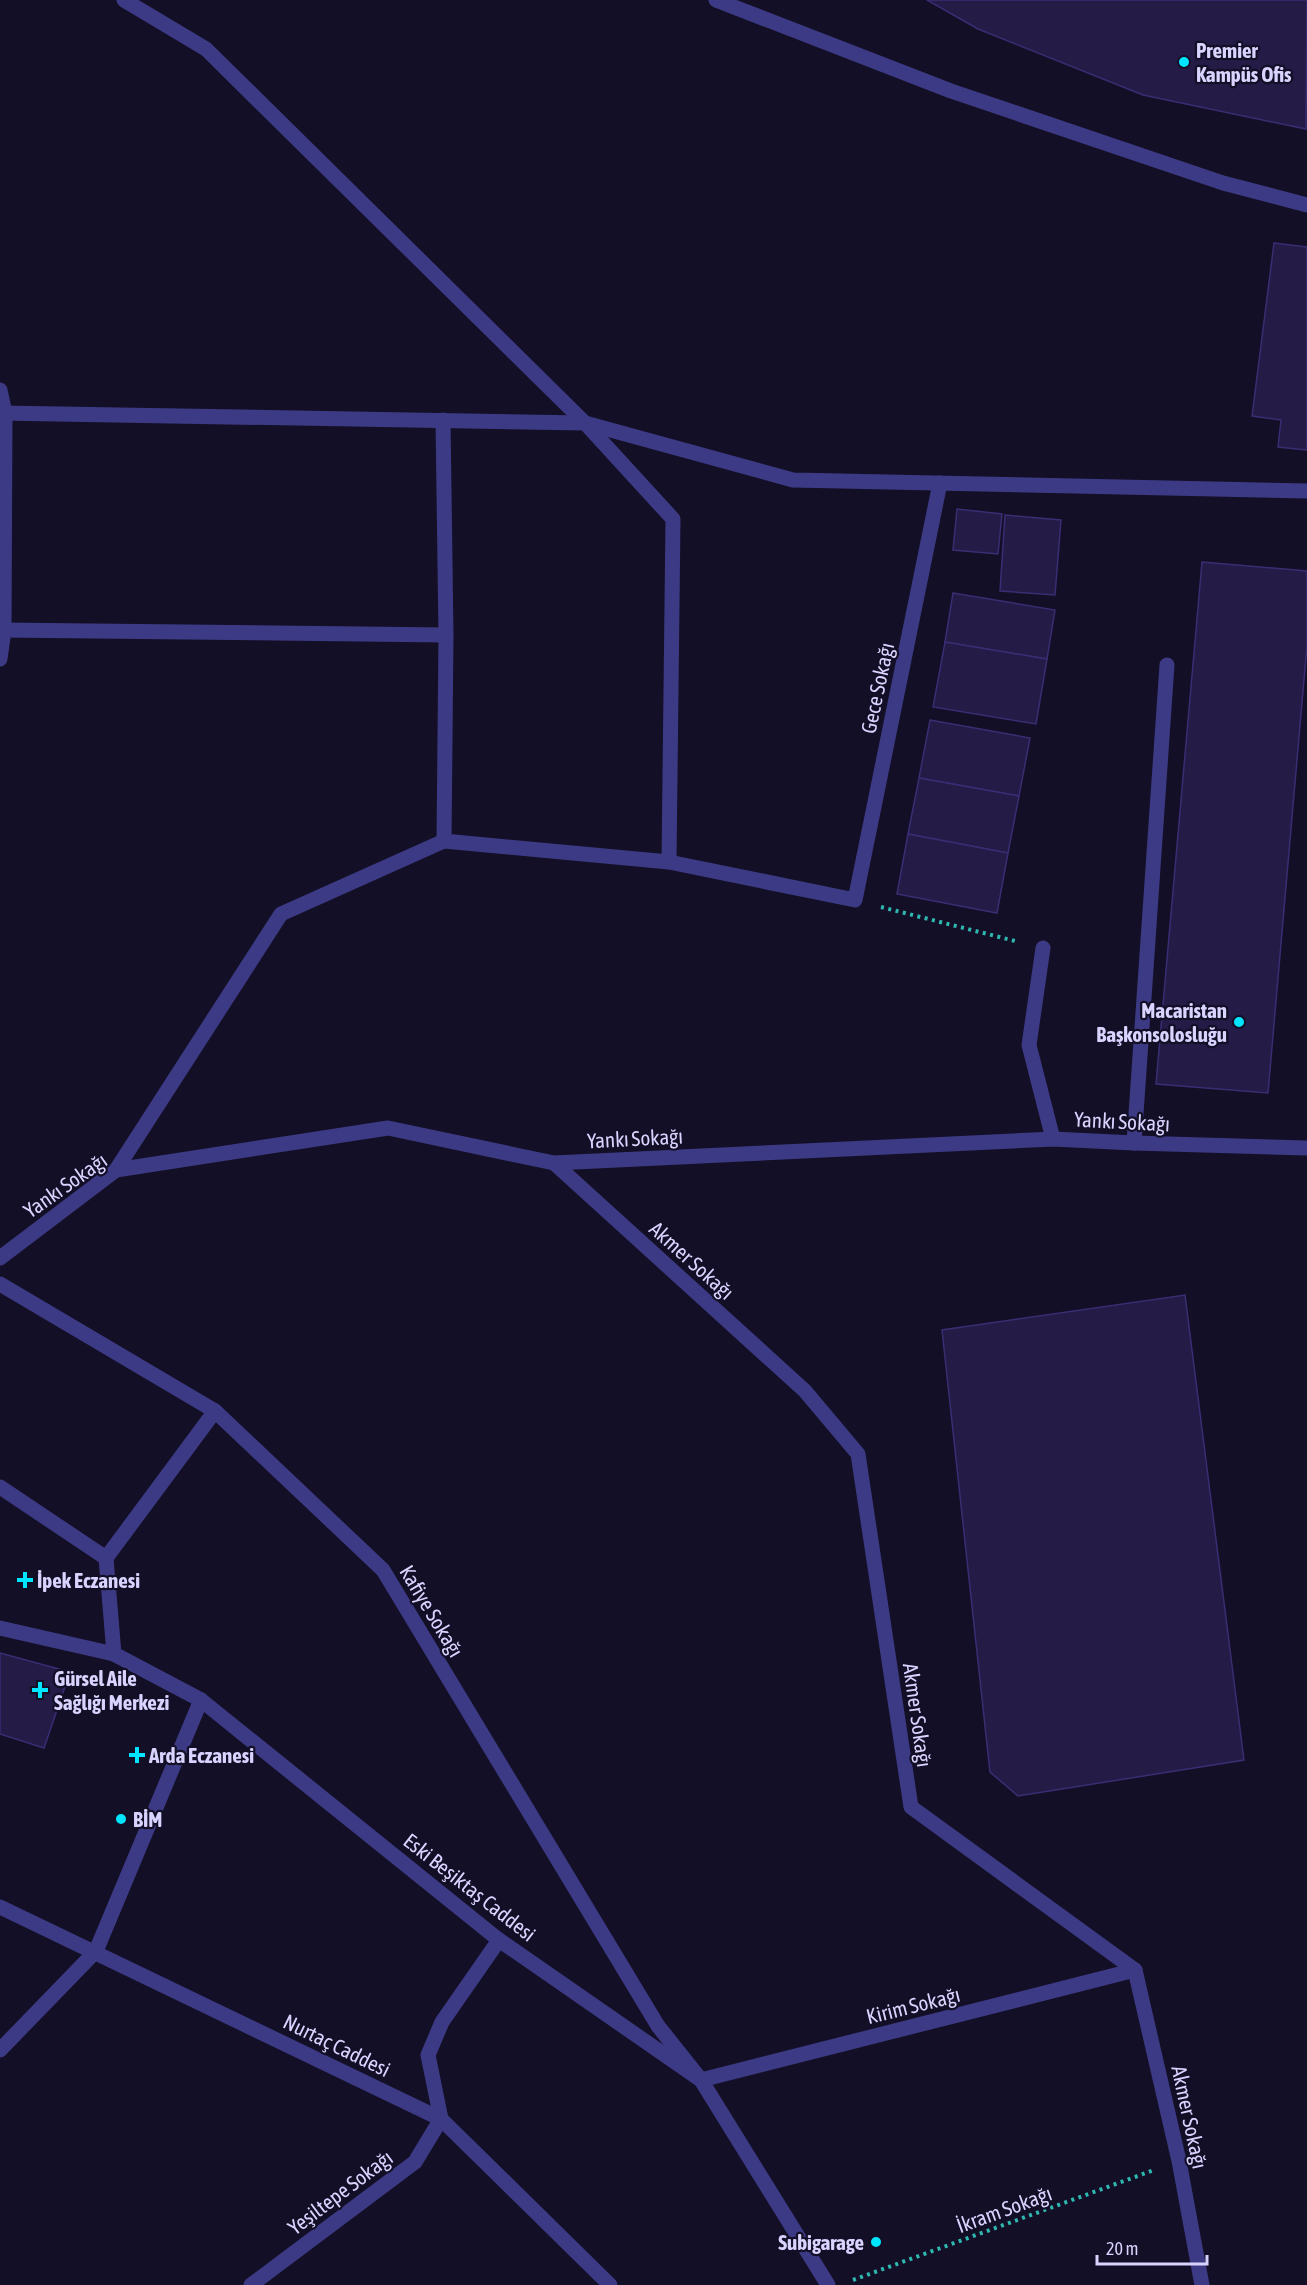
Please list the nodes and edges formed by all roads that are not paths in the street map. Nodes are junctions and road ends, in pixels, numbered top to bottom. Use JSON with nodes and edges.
{"nodes":[{"id":1,"x":124,"y":0,"type":"edge"},
{"id":2,"x":716,"y":0,"type":"edge"},
{"id":3,"x":1307,"y":205,"type":"edge"},
{"id":4,"x":0,"y":390,"type":"edge"},
{"id":5,"x":3,"y":413,"type":"edge"},
{"id":6,"x":443,"y":420,"type":"junction"},
{"id":7,"x":585,"y":423,"type":"junction"},
{"id":8,"x":940,"y":483,"type":"junction"},
{"id":9,"x":1307,"y":491,"type":"edge"},
{"id":10,"x":2,"y":630,"type":"edge"},
{"id":11,"x":446,"y":635,"type":"junction"},
{"id":12,"x":0,"y":659,"type":"edge"},
{"id":13,"x":1167,"y":665,"type":"dead end"},
{"id":14,"x":444,"y":841,"type":"junction"},
{"id":15,"x":669,"y":862,"type":"junction"},
{"id":16,"x":1043,"y":948,"type":"road end"},
{"id":17,"x":1053,"y":1138,"type":"junction"},
{"id":18,"x":1134,"y":1143,"type":"junction"},
{"id":19,"x":1307,"y":1148,"type":"edge"},
{"id":20,"x":554,"y":1163,"type":"junction"},
{"id":21,"x":116,"y":1170,"type":"junction"},
{"id":22,"x":0,"y":1258,"type":"edge"},
{"id":23,"x":0,"y":1284,"type":"edge"},
{"id":24,"x":214,"y":1411,"type":"junction"},
{"id":25,"x":0,"y":1487,"type":"edge"},
{"id":26,"x":106,"y":1558,"type":"junction"},
{"id":27,"x":0,"y":1628,"type":"edge"},
{"id":28,"x":114,"y":1654,"type":"junction"},
{"id":29,"x":201,"y":1700,"type":"junction"},
{"id":30,"x":0,"y":1907,"type":"edge"},
{"id":31,"x":499,"y":1940,"type":"junction"},
{"id":32,"x":96,"y":1951,"type":"junction"},
{"id":33,"x":1136,"y":1970,"type":"junction"},
{"id":34,"x":0,"y":2050,"type":"edge"},
{"id":35,"x":701,"y":2080,"type":"junction"},
{"id":36,"x":441,"y":2119,"type":"junction"},
{"id":37,"x":251,"y":2285,"type":"edge"},
{"id":38,"x":610,"y":2285,"type":"edge"},
{"id":39,"x":828,"y":2285,"type":"edge"},
{"id":40,"x":1202,"y":2285,"type":"edge"}],
"edges":[{"from":1,"to":7,"type":"street"},
{"from":2,"to":3,"type":"street"},
{"from":4,"to":5,"type":"street"},
{"from":5,"to":6,"type":"street"},
{"from":5,"to":10,"type":"street"},
{"from":6,"to":7,"type":"street"},
{"from":6,"to":11,"type":"street"},
{"from":7,"to":8,"type":"street"},
{"from":7,"to":15,"type":"street"},
{"from":8,"to":9,"type":"street"},
{"from":8,"to":15,"type":"street","name":"Gece Sokağı"},
{"from":10,"to":11,"type":"street"},
{"from":10,"to":12,"type":"street"},
{"from":11,"to":14,"type":"street"},
{"from":13,"to":18,"type":"street"},
{"from":14,"to":15,"type":"street"},
{"from":14,"to":21,"type":"street"},
{"from":16,"to":17,"type":"street"},
{"from":17,"to":18,"type":"street","name":"Yankı Sokağı"},
{"from":17,"to":20,"type":"street","name":"Yankı Sokağı"},
{"from":18,"to":19,"type":"street","name":"Yankı Sokağı"},
{"from":20,"to":21,"type":"street","name":"Yankı Sokağı"},
{"from":20,"to":33,"type":"street","name":"Akmer Sokağı"},
{"from":21,"to":22,"type":"street","name":"Yankı Sokağı"},
{"from":23,"to":24,"type":"street","name":"Kafiye Sokağı"},
{"from":24,"to":26,"type":"street"},
{"from":24,"to":35,"type":"street","name":"Kafiye Sokağı"},
{"from":25,"to":26,"type":"street"},
{"from":26,"to":28,"type":"street"},
{"from":27,"to":28,"type":"street","name":"Eski Beşiktaş Caddesi"},
{"from":28,"to":29,"type":"street","name":"Eski Beşiktaş Caddesi"},
{"from":29,"to":31,"type":"street","name":"Eski Beşiktaş Caddesi"},
{"from":29,"to":32,"type":"street"},
{"from":30,"to":32,"type":"street","name":"Nurtaç Caddesi"},
{"from":31,"to":35,"type":"street","name":"Eski Beşiktaş Caddesi"},
{"from":31,"to":36,"type":"street"},
{"from":32,"to":34,"type":"street"},
{"from":32,"to":36,"type":"street","name":"Nurtaç Caddesi"},
{"from":33,"to":35,"type":"street","name":"Kirim Sokağı"},
{"from":33,"to":40,"type":"street","name":"Akmer Sokağı"},
{"from":35,"to":39,"type":"street","name":"Eski Beşiktaş Caddesi"},
{"from":36,"to":37,"type":"street","name":"Yeşiltepe Sokağı"},
{"from":36,"to":38,"type":"street","name":"Nurtaç Caddesi"}]}
